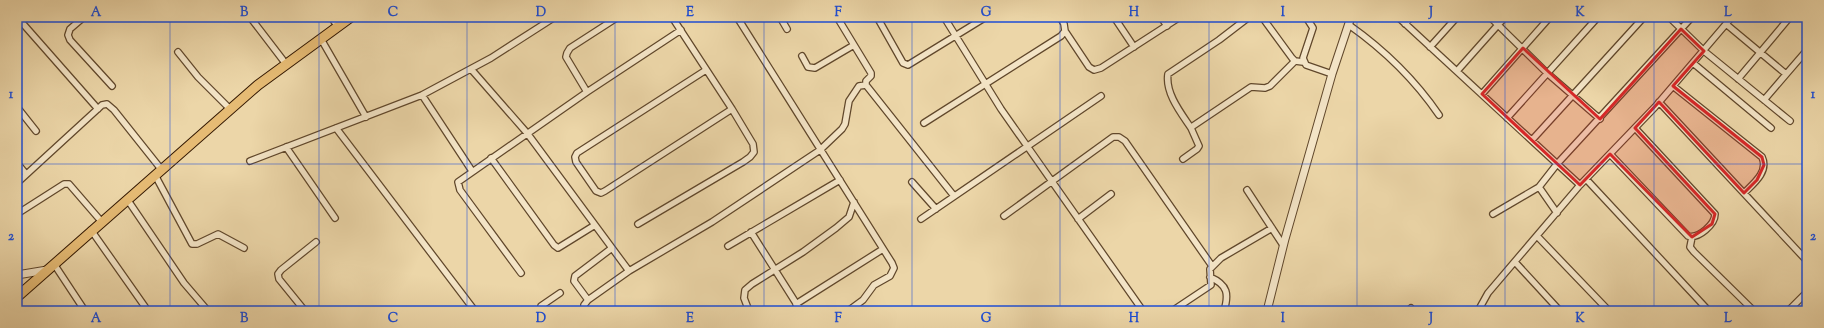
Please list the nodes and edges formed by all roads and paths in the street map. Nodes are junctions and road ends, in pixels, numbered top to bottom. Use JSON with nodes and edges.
{"nodes":[{"id":1,"x":17,"y":17,"type":"edge"},
{"id":2,"x":84,"y":17,"type":"edge"},
{"id":3,"x":250,"y":17,"type":"edge"},
{"id":4,"x":331,"y":17,"type":"edge"},
{"id":5,"x":351,"y":17,"type":"edge"},
{"id":6,"x":555,"y":17,"type":"edge"},
{"id":7,"x":618,"y":17,"type":"edge"},
{"id":8,"x":672,"y":17,"type":"edge"},
{"id":9,"x":737,"y":17,"type":"edge"},
{"id":10,"x":780,"y":17,"type":"edge"},
{"id":11,"x":837,"y":17,"type":"edge"},
{"id":12,"x":876,"y":17,"type":"edge"},
{"id":13,"x":944,"y":17,"type":"edge"},
{"id":14,"x":986,"y":17,"type":"edge"},
{"id":15,"x":1060,"y":17,"type":"edge"},
{"id":16,"x":1114,"y":17,"type":"edge"},
{"id":17,"x":1161,"y":17,"type":"edge"},
{"id":18,"x":1180,"y":17,"type":"edge"},
{"id":19,"x":1249,"y":17,"type":"edge"},
{"id":20,"x":1262,"y":17,"type":"edge"},
{"id":21,"x":1306,"y":17,"type":"edge"},
{"id":22,"x":1351,"y":17,"type":"edge"},
{"id":23,"x":1398,"y":17,"type":"edge"},
{"id":24,"x":1411,"y":17,"type":"edge"},
{"id":25,"x":1457,"y":17,"type":"edge"},
{"id":26,"x":1490,"y":17,"type":"edge"},
{"id":27,"x":1505,"y":17,"type":"edge"},
{"id":28,"x":1550,"y":17,"type":"edge"},
{"id":29,"x":1598,"y":17,"type":"edge"},
{"id":30,"x":1644,"y":17,"type":"edge"},
{"id":31,"x":1669,"y":17,"type":"edge"},
{"id":32,"x":1692,"y":17,"type":"edge"},
{"id":33,"x":1732,"y":17,"type":"edge"},
{"id":34,"x":1790,"y":17,"type":"edge"},
{"id":35,"x":1405,"y":24,"type":"junction"},
{"id":36,"x":1498,"y":24,"type":"junction"},
{"id":37,"x":1726,"y":24,"type":"junction"},
{"id":38,"x":1349,"y":25,"type":"junction"},
{"id":39,"x":1166,"y":26,"type":"junction"},
{"id":40,"x":338,"y":27,"type":"junction"},
{"id":41,"x":1682,"y":28,"type":"junction"},
{"id":42,"x":787,"y":29,"type":"dead end"},
{"id":43,"x":681,"y":30,"type":"junction"},
{"id":44,"x":1065,"y":31,"type":"junction"},
{"id":45,"x":956,"y":36,"type":"junction"},
{"id":46,"x":321,"y":39,"type":"junction"},
{"id":47,"x":854,"y":45,"type":"junction"},
{"id":48,"x":1134,"y":47,"type":"junction"},
{"id":49,"x":1430,"y":47,"type":"junction"},
{"id":50,"x":1522,"y":48,"type":"junction"},
{"id":51,"x":1807,"y":50,"type":"edge"},
{"id":52,"x":1704,"y":51,"type":"junction"},
{"id":53,"x":178,"y":52,"type":"dead end"},
{"id":54,"x":1761,"y":52,"type":"junction"},
{"id":55,"x":802,"y":56,"type":"dead end"},
{"id":56,"x":1295,"y":61,"type":"junction"},
{"id":57,"x":1304,"y":62,"type":"junction"},
{"id":58,"x":1693,"y":62,"type":"junction"},
{"id":59,"x":286,"y":64,"type":"junction"},
{"id":60,"x":471,"y":69,"type":"junction"},
{"id":61,"x":706,"y":70,"type":"junction"},
{"id":62,"x":1457,"y":71,"type":"junction"},
{"id":63,"x":1547,"y":73,"type":"junction"},
{"id":64,"x":1332,"y":74,"type":"junction"},
{"id":65,"x":1786,"y":74,"type":"junction"},
{"id":66,"x":1738,"y":79,"type":"junction"},
{"id":67,"x":986,"y":84,"type":"junction"},
{"id":68,"x":866,"y":85,"type":"junction"},
{"id":69,"x":112,"y":86,"type":"dead end"},
{"id":70,"x":1673,"y":86,"type":"junction"},
{"id":71,"x":587,"y":92,"type":"junction"},
{"id":72,"x":1482,"y":94,"type":"junction"},
{"id":73,"x":1573,"y":94,"type":"junction"},
{"id":74,"x":422,"y":95,"type":"junction"},
{"id":75,"x":1101,"y":96,"type":"dead end"},
{"id":76,"x":1764,"y":100,"type":"junction"},
{"id":77,"x":1659,"y":102,"type":"junction"},
{"id":78,"x":17,"y":107,"type":"edge"},
{"id":79,"x":98,"y":108,"type":"junction"},
{"id":80,"x":230,"y":109,"type":"junction"},
{"id":81,"x":732,"y":109,"type":"junction"},
{"id":82,"x":1439,"y":116,"type":"dead end"},
{"id":83,"x":366,"y":117,"type":"junction"},
{"id":84,"x":1507,"y":118,"type":"junction"},
{"id":85,"x":1600,"y":118,"type":"junction"},
{"id":86,"x":1790,"y":121,"type":"dead end"},
{"id":87,"x":924,"y":123,"type":"dead end"},
{"id":88,"x":336,"y":128,"type":"junction"},
{"id":89,"x":1191,"y":128,"type":"junction"},
{"id":90,"x":1635,"y":128,"type":"junction"},
{"id":91,"x":1771,"y":128,"type":"dead end"},
{"id":92,"x":36,"y":131,"type":"dead end"},
{"id":93,"x":527,"y":133,"type":"junction"},
{"id":94,"x":1532,"y":140,"type":"junction"},
{"id":95,"x":1027,"y":146,"type":"junction"},
{"id":96,"x":286,"y":147,"type":"junction"},
{"id":97,"x":820,"y":150,"type":"junction"},
{"id":98,"x":1610,"y":154,"type":"junction"},
{"id":99,"x":491,"y":158,"type":"junction"},
{"id":100,"x":1183,"y":159,"type":"dead end"},
{"id":101,"x":250,"y":161,"type":"dead end"},
{"id":102,"x":17,"y":163,"type":"edge"},
{"id":103,"x":1558,"y":164,"type":"junction"},
{"id":104,"x":472,"y":171,"type":"junction"},
{"id":105,"x":158,"y":172,"type":"junction"},
{"id":106,"x":26,"y":174,"type":"junction"},
{"id":107,"x":1586,"y":179,"type":"junction"},
{"id":108,"x":840,"y":180,"type":"junction"},
{"id":109,"x":1052,"y":181,"type":"junction"},
{"id":110,"x":912,"y":182,"type":"dead end"},
{"id":111,"x":17,"y":183,"type":"edge"},
{"id":112,"x":1580,"y":185,"type":"junction"},
{"id":113,"x":1539,"y":187,"type":"junction"},
{"id":114,"x":1246,"y":190,"type":"dead end"},
{"id":115,"x":1744,"y":193,"type":"junction"},
{"id":116,"x":1111,"y":194,"type":"dead end"},
{"id":117,"x":954,"y":196,"type":"junction"},
{"id":118,"x":127,"y":199,"type":"junction"},
{"id":119,"x":854,"y":202,"type":"junction"},
{"id":120,"x":936,"y":209,"type":"junction"},
{"id":121,"x":1557,"y":213,"type":"junction"},
{"id":122,"x":17,"y":214,"type":"edge"},
{"id":123,"x":1493,"y":214,"type":"dead end"},
{"id":124,"x":1004,"y":216,"type":"dead end"},
{"id":125,"x":335,"y":218,"type":"dead end"},
{"id":126,"x":921,"y":219,"type":"dead end"},
{"id":127,"x":1078,"y":219,"type":"junction"},
{"id":128,"x":101,"y":221,"type":"junction"},
{"id":129,"x":638,"y":224,"type":"dead end"},
{"id":130,"x":595,"y":225,"type":"junction"},
{"id":131,"x":1272,"y":228,"type":"junction"},
{"id":132,"x":91,"y":230,"type":"junction"},
{"id":133,"x":751,"y":232,"type":"junction"},
{"id":134,"x":1538,"y":237,"type":"junction"},
{"id":135,"x":1692,"y":237,"type":"junction"},
{"id":136,"x":316,"y":242,"type":"dead end"},
{"id":137,"x":1283,"y":245,"type":"junction"},
{"id":138,"x":728,"y":246,"type":"dead end"},
{"id":139,"x":244,"y":248,"type":"dead end"},
{"id":140,"x":612,"y":248,"type":"junction"},
{"id":141,"x":883,"y":249,"type":"junction"},
{"id":142,"x":1807,"y":261,"type":"edge"},
{"id":143,"x":1515,"y":262,"type":"junction"},
{"id":144,"x":1212,"y":266,"type":"junction"},
{"id":145,"x":50,"y":267,"type":"junction"},
{"id":146,"x":775,"y":270,"type":"junction"},
{"id":147,"x":629,"y":271,"type":"junction"},
{"id":148,"x":521,"y":273,"type":"dead end"},
{"id":149,"x":17,"y":276,"type":"edge"},
{"id":150,"x":1210,"y":277,"type":"junction"},
{"id":151,"x":560,"y":293,"type":"dead end"},
{"id":152,"x":1804,"y":295,"type":"dead end"},
{"id":153,"x":17,"y":297,"type":"edge"},
{"id":154,"x":588,"y":300,"type":"junction"},
{"id":155,"x":796,"y":304,"type":"junction"},
{"id":156,"x":1707,"y":308,"type":"dead end"},
{"id":157,"x":85,"y":311,"type":"edge"},
{"id":158,"x":148,"y":311,"type":"edge"},
{"id":159,"x":208,"y":311,"type":"edge"},
{"id":160,"x":305,"y":311,"type":"edge"},
{"id":161,"x":476,"y":311,"type":"edge"},
{"id":162,"x":540,"y":311,"type":"edge"},
{"id":163,"x":584,"y":311,"type":"edge"},
{"id":164,"x":749,"y":311,"type":"edge"},
{"id":165,"x":801,"y":311,"type":"edge"},
{"id":166,"x":848,"y":311,"type":"edge"},
{"id":167,"x":1143,"y":311,"type":"edge"},
{"id":168,"x":1172,"y":311,"type":"edge"},
{"id":169,"x":1224,"y":311,"type":"edge"},
{"id":170,"x":1267,"y":311,"type":"edge"},
{"id":171,"x":1478,"y":311,"type":"edge"},
{"id":172,"x":1560,"y":311,"type":"edge"},
{"id":173,"x":1610,"y":311,"type":"edge"},
{"id":174,"x":1754,"y":311,"type":"edge"},
{"id":175,"x":1788,"y":311,"type":"edge"}],
"edges":[{"from":1,"to":79,"type":"street"},
{"from":2,"to":69,"type":"street"},
{"from":3,"to":59,"type":"street"},
{"from":4,"to":40,"type":"street"},
{"from":5,"to":40,"type":"main road"},
{"from":6,"to":60,"type":"street"},
{"from":7,"to":71,"type":"street"},
{"from":8,"to":43,"type":"street"},
{"from":9,"to":97,"type":"street"},
{"from":10,"to":42,"type":"street"},
{"from":11,"to":47,"type":"street"},
{"from":12,"to":45,"type":"street"},
{"from":13,"to":45,"type":"street"},
{"from":14,"to":45,"type":"street"},
{"from":15,"to":44,"type":"street"},
{"from":16,"to":48,"type":"street"},
{"from":17,"to":39,"type":"street"},
{"from":18,"to":39,"type":"street"},
{"from":19,"to":89,"type":"street"},
{"from":20,"to":56,"type":"street"},
{"from":21,"to":57,"type":"street"},
{"from":22,"to":38,"type":"street"},
{"from":23,"to":35,"type":"street"},
{"from":24,"to":35,"type":"street"},
{"from":25,"to":49,"type":"street"},
{"from":26,"to":36,"type":"street"},
{"from":27,"to":36,"type":"street"},
{"from":28,"to":50,"type":"street"},
{"from":29,"to":63,"type":"street"},
{"from":30,"to":73,"type":"street"},
{"from":31,"to":41,"type":"street"},
{"from":32,"to":41,"type":"street"},
{"from":33,"to":37,"type":"street"},
{"from":34,"to":54,"type":"street"},
{"from":35,"to":49,"type":"street"},
{"from":36,"to":50,"type":"street"},
{"from":36,"to":62,"type":"street"},
{"from":37,"to":52,"type":"street"},
{"from":37,"to":54,"type":"street"},
{"from":38,"to":64,"type":"street"},
{"from":38,"to":82,"type":"street"},
{"from":39,"to":48,"type":"street"},
{"from":40,"to":46,"type":"main road"},
{"from":41,"to":52,"type":"street"},
{"from":41,"to":85,"type":"street"},
{"from":43,"to":61,"type":"street"},
{"from":43,"to":71,"type":"street"},
{"from":44,"to":48,"type":"street"},
{"from":44,"to":67,"type":"street"},
{"from":45,"to":67,"type":"street"},
{"from":46,"to":59,"type":"main road"},
{"from":46,"to":83,"type":"street"},
{"from":47,"to":55,"type":"street"},
{"from":47,"to":68,"type":"street"},
{"from":49,"to":62,"type":"street"},
{"from":50,"to":63,"type":"street"},
{"from":50,"to":72,"type":"street"},
{"from":51,"to":65,"type":"street"},
{"from":52,"to":58,"type":"street"},
{"from":52,"to":66,"type":"street"},
{"from":53,"to":80,"type":"street"},
{"from":54,"to":65,"type":"street"},
{"from":54,"to":66,"type":"street"},
{"from":56,"to":57,"type":"street"},
{"from":56,"to":89,"type":"street"},
{"from":57,"to":64,"type":"street"},
{"from":58,"to":70,"type":"street"},
{"from":58,"to":91,"type":"street"},
{"from":59,"to":80,"type":"main road"},
{"from":60,"to":74,"type":"street"},
{"from":60,"to":93,"type":"street"},
{"from":61,"to":81,"type":"street"},
{"from":61,"to":81,"type":"street"},
{"from":62,"to":72,"type":"street"},
{"from":63,"to":73,"type":"street"},
{"from":63,"to":84,"type":"street"},
{"from":64,"to":137,"type":"street"},
{"from":65,"to":76,"type":"street"},
{"from":66,"to":76,"type":"street"},
{"from":67,"to":87,"type":"street"},
{"from":67,"to":95,"type":"street"},
{"from":68,"to":97,"type":"street"},
{"from":68,"to":117,"type":"street"},
{"from":70,"to":77,"type":"street"},
{"from":70,"to":115,"type":"street"},
{"from":71,"to":93,"type":"street"},
{"from":72,"to":84,"type":"street"},
{"from":73,"to":85,"type":"street"},
{"from":73,"to":94,"type":"street"},
{"from":74,"to":83,"type":"street"},
{"from":74,"to":104,"type":"street"},
{"from":75,"to":95,"type":"street"},
{"from":76,"to":86,"type":"street"},
{"from":77,"to":90,"type":"street"},
{"from":77,"to":115,"type":"street"},
{"from":78,"to":92,"type":"street"},
{"from":79,"to":105,"type":"street"},
{"from":79,"to":106,"type":"street"},
{"from":80,"to":105,"type":"main road"},
{"from":81,"to":129,"type":"street"},
{"from":83,"to":88,"type":"street"},
{"from":84,"to":94,"type":"street"},
{"from":85,"to":103,"type":"street"},
{"from":88,"to":96,"type":"street"},
{"from":88,"to":161,"type":"street"},
{"from":89,"to":100,"type":"street"},
{"from":90,"to":98,"type":"street"},
{"from":90,"to":135,"type":"street"},
{"from":93,"to":99,"type":"street"},
{"from":93,"to":130,"type":"street"},
{"from":94,"to":103,"type":"street"},
{"from":95,"to":109,"type":"street"},
{"from":95,"to":117,"type":"street"},
{"from":96,"to":101,"type":"street"},
{"from":96,"to":125,"type":"street"},
{"from":97,"to":108,"type":"street"},
{"from":97,"to":147,"type":"street"},
{"from":98,"to":107,"type":"street"},
{"from":98,"to":135,"type":"street"},
{"from":99,"to":104,"type":"street"},
{"from":99,"to":130,"type":"street"},
{"from":102,"to":106,"type":"street"},
{"from":103,"to":112,"type":"street"},
{"from":103,"to":113,"type":"street"},
{"from":104,"to":148,"type":"street"},
{"from":105,"to":118,"type":"main road"},
{"from":105,"to":139,"type":"street"},
{"from":106,"to":111,"type":"street"},
{"from":107,"to":112,"type":"street"},
{"from":107,"to":156,"type":"street"},
{"from":108,"to":119,"type":"street"},
{"from":108,"to":133,"type":"street"},
{"from":109,"to":124,"type":"street"},
{"from":109,"to":127,"type":"street"},
{"from":109,"to":144,"type":"street"},
{"from":110,"to":120,"type":"street"},
{"from":112,"to":121,"type":"street"},
{"from":113,"to":121,"type":"street"},
{"from":113,"to":123,"type":"street"},
{"from":114,"to":131,"type":"street"},
{"from":115,"to":142,"type":"street"},
{"from":116,"to":127,"type":"street"},
{"from":117,"to":120,"type":"street"},
{"from":118,"to":128,"type":"main road"},
{"from":118,"to":159,"type":"street"},
{"from":119,"to":141,"type":"street"},
{"from":119,"to":146,"type":"street"},
{"from":120,"to":126,"type":"street"},
{"from":121,"to":134,"type":"street"},
{"from":122,"to":128,"type":"street"},
{"from":127,"to":167,"type":"street"},
{"from":128,"to":132,"type":"main road"},
{"from":130,"to":140,"type":"street"},
{"from":131,"to":137,"type":"street"},
{"from":131,"to":144,"type":"street"},
{"from":132,"to":145,"type":"main road"},
{"from":132,"to":158,"type":"street"},
{"from":133,"to":138,"type":"street"},
{"from":133,"to":146,"type":"street"},
{"from":134,"to":143,"type":"street"},
{"from":134,"to":173,"type":"street"},
{"from":135,"to":174,"type":"street"},
{"from":136,"to":160,"type":"street"},
{"from":137,"to":170,"type":"street"},
{"from":140,"to":147,"type":"street"},
{"from":140,"to":154,"type":"street"},
{"from":141,"to":155,"type":"street"},
{"from":141,"to":166,"type":"street"},
{"from":143,"to":171,"type":"street"},
{"from":143,"to":172,"type":"street"},
{"from":144,"to":150,"type":"street"},
{"from":145,"to":149,"type":"street"},
{"from":145,"to":153,"type":"main road"},
{"from":145,"to":157,"type":"street"},
{"from":146,"to":155,"type":"street"},
{"from":146,"to":164,"type":"street"},
{"from":147,"to":154,"type":"street"},
{"from":150,"to":168,"type":"street"},
{"from":150,"to":169,"type":"street"},
{"from":151,"to":162,"type":"street"},
{"from":152,"to":175,"type":"street"},
{"from":154,"to":163,"type":"street"},
{"from":155,"to":165,"type":"street"}]}
